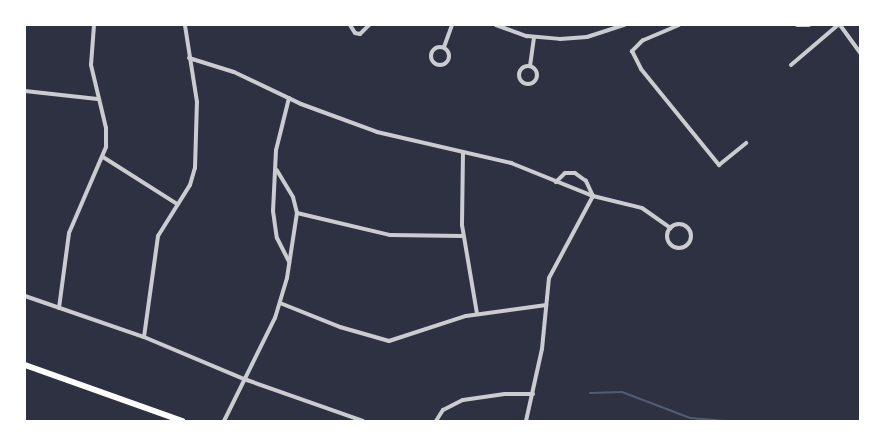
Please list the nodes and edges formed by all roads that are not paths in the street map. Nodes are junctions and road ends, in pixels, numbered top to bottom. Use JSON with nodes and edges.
{"nodes":[{"id":1,"x":185,"y":25,"type":"edge"},
{"id":2,"x":350,"y":25,"type":"edge"},
{"id":3,"x":369,"y":25,"type":"edge"},
{"id":4,"x":452,"y":25,"type":"edge"},
{"id":5,"x":496,"y":25,"type":"edge"},
{"id":6,"x":625,"y":25,"type":"edge"},
{"id":7,"x":679,"y":25,"type":"edge"},
{"id":8,"x":797,"y":25,"type":"edge"},
{"id":9,"x":809,"y":25,"type":"edge"},
{"id":10,"x":839,"y":25,"type":"edge"},
{"id":11,"x":92,"y":26,"type":"edge"},
{"id":12,"x":534,"y":37,"type":"junction"},
{"id":13,"x":444,"y":47,"type":"junction"},
{"id":14,"x":860,"y":53,"type":"edge"},
{"id":15,"x":189,"y":58,"type":"junction"},
{"id":16,"x":791,"y":65,"type":"dead end"},
{"id":17,"x":530,"y":66,"type":"junction"},
{"id":18,"x":25,"y":90,"type":"edge"},
{"id":19,"x":289,"y":98,"type":"junction"},
{"id":20,"x":98,"y":99,"type":"junction"},
{"id":21,"x":746,"y":143,"type":"dead end"},
{"id":22,"x":463,"y":152,"type":"junction"},
{"id":23,"x":103,"y":157,"type":"junction"},
{"id":24,"x":277,"y":170,"type":"junction"},
{"id":25,"x":556,"y":182,"type":"junction"},
{"id":26,"x":593,"y":196,"type":"junction"},
{"id":27,"x":177,"y":204,"type":"junction"},
{"id":28,"x":297,"y":213,"type":"junction"},
{"id":29,"x":670,"y":228,"type":"junction"},
{"id":30,"x":463,"y":236,"type":"junction"},
{"id":31,"x":290,"y":262,"type":"junction"},
{"id":32,"x":25,"y":296,"type":"edge"},
{"id":33,"x":280,"y":303,"type":"junction"},
{"id":34,"x":546,"y":305,"type":"junction"},
{"id":35,"x":59,"y":308,"type":"junction"},
{"id":36,"x":477,"y":314,"type":"junction"},
{"id":37,"x":144,"y":336,"type":"junction"},
{"id":38,"x":25,"y":365,"type":"edge"},
{"id":39,"x":244,"y":379,"type":"junction"},
{"id":40,"x":533,"y":394,"type":"junction"},
{"id":41,"x":182,"y":421,"type":"edge"},
{"id":42,"x":224,"y":421,"type":"edge"},
{"id":43,"x":363,"y":421,"type":"edge"},
{"id":44,"x":436,"y":421,"type":"edge"},
{"id":45,"x":526,"y":421,"type":"edge"}],
"edges":[{"from":1,"to":15,"type":"street"},
{"from":2,"to":3,"type":"street"},
{"from":4,"to":13,"type":"street"},
{"from":5,"to":12,"type":"street"},
{"from":6,"to":12,"type":"street"},
{"from":7,"to":21,"type":"street"},
{"from":8,"to":9,"type":"street"},
{"from":10,"to":14,"type":"street"},
{"from":10,"to":16,"type":"street"},
{"from":11,"to":20,"type":"street"},
{"from":12,"to":17,"type":"street"},
{"from":13,"to":13,"type":"street"},
{"from":15,"to":19,"type":"street"},
{"from":15,"to":27,"type":"street"},
{"from":17,"to":17,"type":"street"},
{"from":18,"to":20,"type":"street"},
{"from":19,"to":22,"type":"street"},
{"from":19,"to":24,"type":"street"},
{"from":20,"to":23,"type":"street"},
{"from":22,"to":25,"type":"street"},
{"from":22,"to":30,"type":"street"},
{"from":23,"to":27,"type":"street"},
{"from":23,"to":35,"type":"street"},
{"from":24,"to":28,"type":"street"},
{"from":24,"to":31,"type":"street"},
{"from":25,"to":26,"type":"street"},
{"from":25,"to":26,"type":"street"},
{"from":26,"to":29,"type":"street"},
{"from":26,"to":34,"type":"street"},
{"from":27,"to":37,"type":"street"},
{"from":28,"to":30,"type":"street"},
{"from":28,"to":31,"type":"street"},
{"from":29,"to":29,"type":"street"},
{"from":30,"to":36,"type":"street"},
{"from":31,"to":33,"type":"street"},
{"from":32,"to":35,"type":"street"},
{"from":33,"to":36,"type":"street"},
{"from":33,"to":39,"type":"street"},
{"from":34,"to":36,"type":"street"},
{"from":34,"to":40,"type":"street"},
{"from":35,"to":37,"type":"street"},
{"from":37,"to":39,"type":"street"},
{"from":38,"to":41,"type":"main road"},
{"from":39,"to":42,"type":"street"},
{"from":39,"to":43,"type":"street"},
{"from":40,"to":44,"type":"street"},
{"from":40,"to":45,"type":"street"}]}
